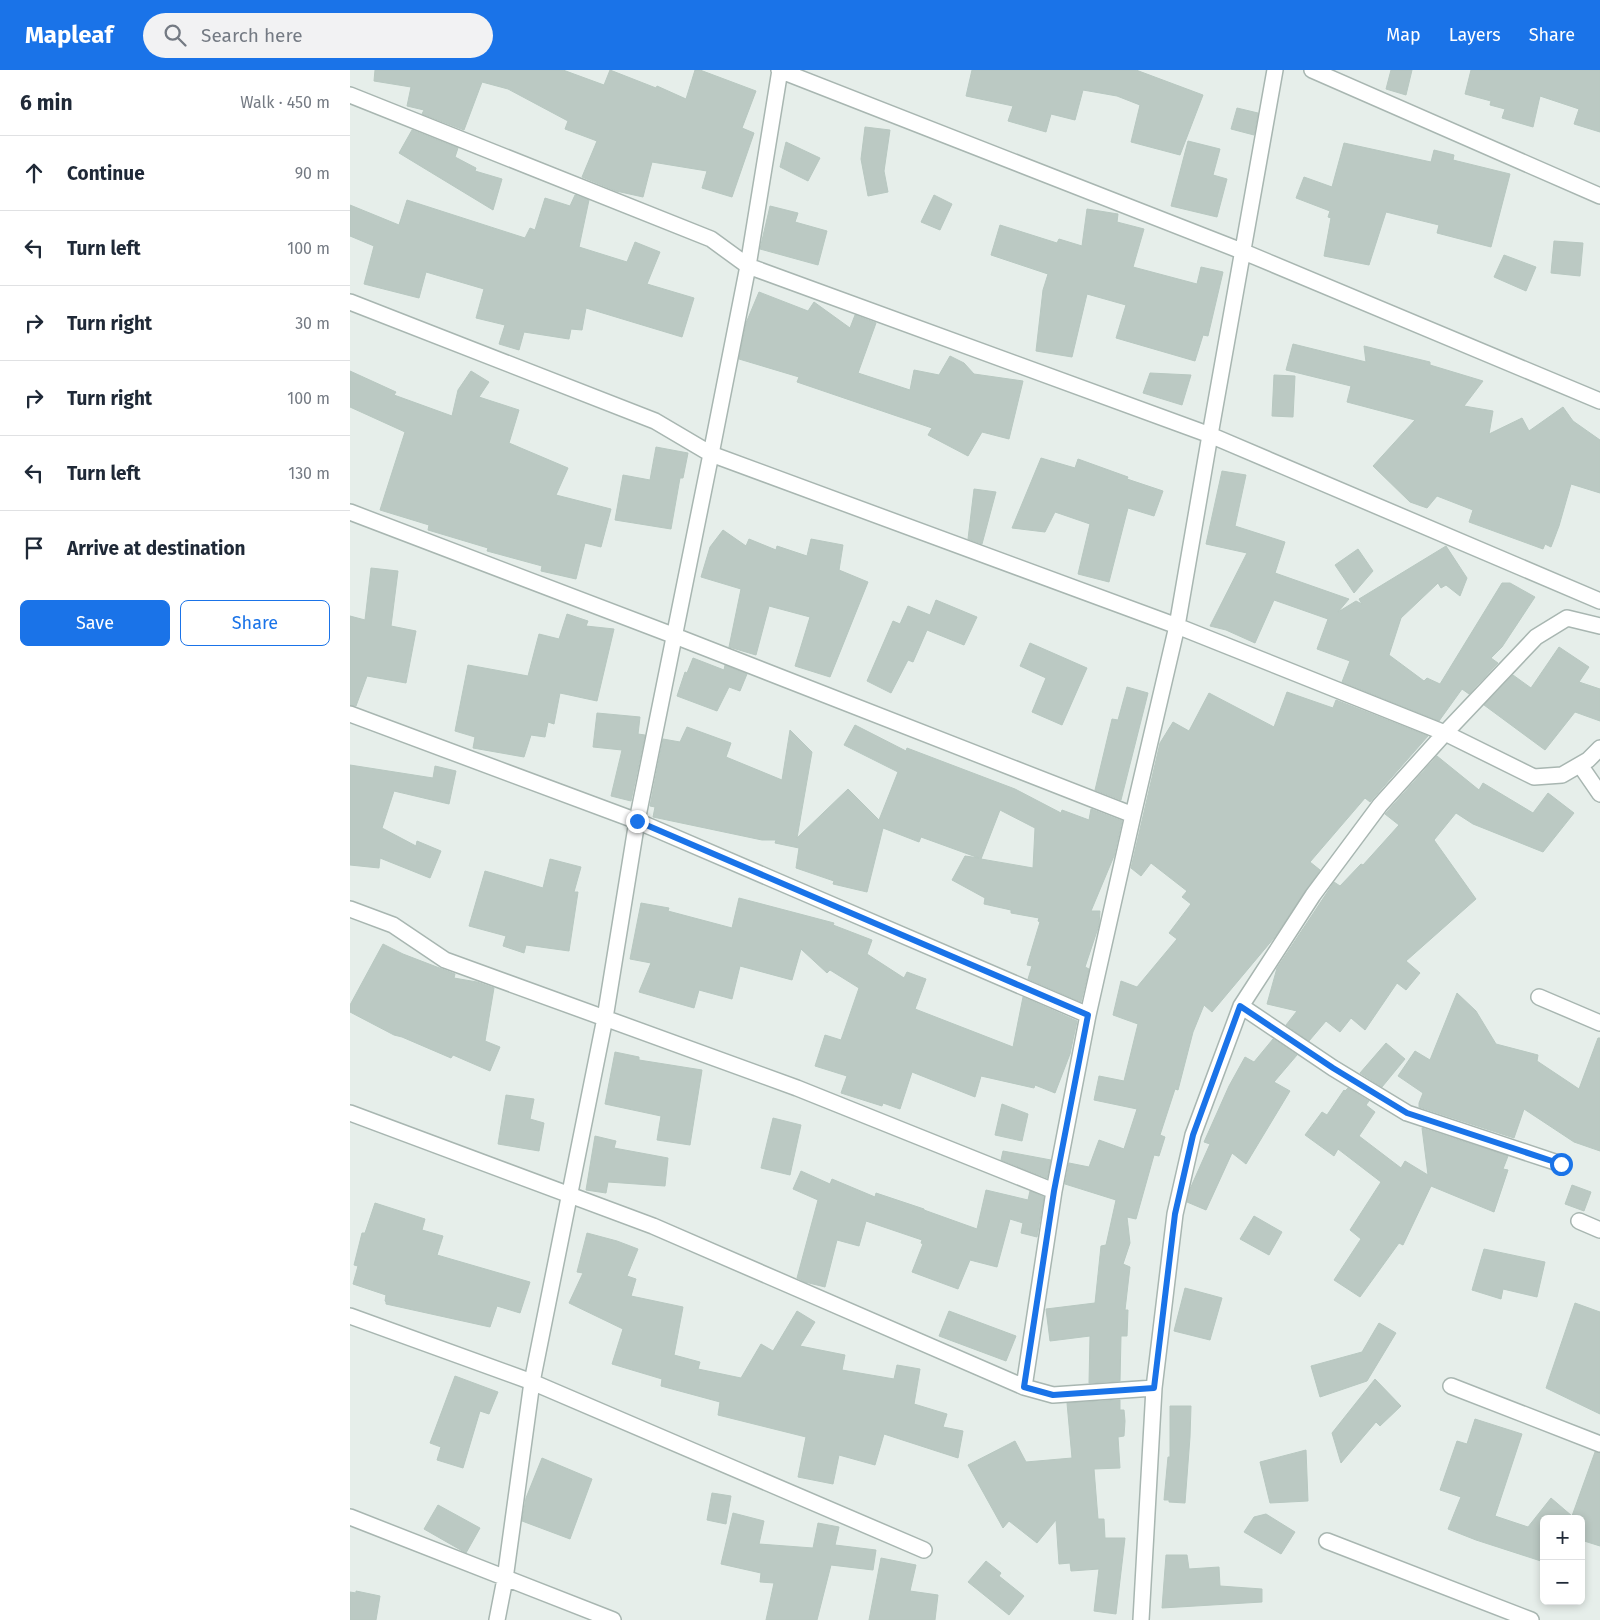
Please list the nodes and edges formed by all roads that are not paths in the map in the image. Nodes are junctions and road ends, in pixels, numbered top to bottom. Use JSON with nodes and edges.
{"nodes":[{"id":1,"x":779,"y":70,"type":"edge"},
{"id":2,"x":1276,"y":70,"type":"edge"},
{"id":3,"x":1312,"y":70,"type":"edge"},
{"id":4,"x":350,"y":95,"type":"edge"},
{"id":5,"x":1600,"y":196,"type":"edge"},
{"id":6,"x":1244,"y":252,"type":"junction"},
{"id":7,"x":748,"y":266,"type":"junction"},
{"id":8,"x":350,"y":302,"type":"edge"},
{"id":9,"x":1600,"y":401,"type":"edge"},
{"id":10,"x":1210,"y":435,"type":"junction"},
{"id":11,"x":711,"y":454,"type":"junction"},
{"id":12,"x":350,"y":512,"type":"edge"},
{"id":13,"x":1600,"y":601,"type":"edge"},
{"id":14,"x":1177,"y":626,"type":"junction"},
{"id":15,"x":1600,"y":626,"type":"edge"},
{"id":16,"x":674,"y":636,"type":"junction"},
{"id":17,"x":350,"y":714,"type":"edge"},
{"id":18,"x":1445,"y":733,"type":"junction"},
{"id":19,"x":1600,"y":748,"type":"edge"},
{"id":20,"x":1580,"y":765,"type":"junction"},
{"id":21,"x":1600,"y":794,"type":"edge"},
{"id":22,"x":1133,"y":815,"type":"junction"},
{"id":23,"x":637,"y":821,"type":"junction"},
{"id":24,"x":350,"y":909,"type":"edge"},
{"id":25,"x":1539,"y":997,"type":"dead end"},
{"id":26,"x":1240,"y":1006,"type":"junction"},
{"id":27,"x":1088,"y":1015,"type":"junction"},
{"id":28,"x":605,"y":1018,"type":"junction"},
{"id":29,"x":1600,"y":1023,"type":"edge"},
{"id":30,"x":350,"y":1113,"type":"edge"},
{"id":31,"x":1561,"y":1164,"type":"dead end"},
{"id":32,"x":1054,"y":1191,"type":"junction"},
{"id":33,"x":568,"y":1195,"type":"junction"},
{"id":34,"x":1579,"y":1221,"type":"dead end"},
{"id":35,"x":1600,"y":1230,"type":"edge"},
{"id":36,"x":350,"y":1316,"type":"edge"},
{"id":37,"x":532,"y":1382,"type":"junction"},
{"id":38,"x":1451,"y":1386,"type":"dead end"},
{"id":39,"x":1024,"y":1387,"type":"junction"},
{"id":40,"x":1154,"y":1388,"type":"junction"},
{"id":41,"x":1600,"y":1444,"type":"edge"},
{"id":42,"x":350,"y":1517,"type":"edge"},
{"id":43,"x":1327,"y":1541,"type":"dead end"},
{"id":44,"x":924,"y":1550,"type":"dead end"},
{"id":45,"x":505,"y":1579,"type":"junction"},
{"id":46,"x":497,"y":1620,"type":"edge"},
{"id":47,"x":613,"y":1620,"type":"edge"},
{"id":48,"x":1141,"y":1620,"type":"edge"},
{"id":49,"x":1531,"y":1620,"type":"edge"}],
"edges":[{"from":1,"to":6,"type":"street"},
{"from":1,"to":7,"type":"street"},
{"from":2,"to":6,"type":"street"},
{"from":3,"to":5,"type":"street"},
{"from":4,"to":7,"type":"street"},
{"from":6,"to":9,"type":"street"},
{"from":6,"to":10,"type":"street"},
{"from":7,"to":10,"type":"street"},
{"from":7,"to":11,"type":"street"},
{"from":8,"to":11,"type":"street"},
{"from":10,"to":13,"type":"street"},
{"from":10,"to":14,"type":"street"},
{"from":11,"to":14,"type":"street"},
{"from":11,"to":16,"type":"street"},
{"from":12,"to":16,"type":"street"},
{"from":14,"to":18,"type":"street"},
{"from":14,"to":22,"type":"street"},
{"from":15,"to":18,"type":"street"},
{"from":16,"to":22,"type":"street"},
{"from":16,"to":23,"type":"street"},
{"from":17,"to":23,"type":"street"},
{"from":18,"to":20,"type":"street"},
{"from":18,"to":26,"type":"street"},
{"from":19,"to":20,"type":"street"},
{"from":20,"to":21,"type":"street"},
{"from":22,"to":27,"type":"street"},
{"from":23,"to":27,"type":"street"},
{"from":23,"to":28,"type":"street"},
{"from":24,"to":28,"type":"street"},
{"from":25,"to":29,"type":"street"},
{"from":26,"to":31,"type":"street"},
{"from":26,"to":40,"type":"street"},
{"from":27,"to":32,"type":"street"},
{"from":28,"to":32,"type":"street"},
{"from":28,"to":33,"type":"street"},
{"from":30,"to":33,"type":"street"},
{"from":32,"to":39,"type":"street"},
{"from":33,"to":37,"type":"street"},
{"from":33,"to":39,"type":"street"},
{"from":34,"to":35,"type":"street"},
{"from":36,"to":37,"type":"street"},
{"from":37,"to":44,"type":"street"},
{"from":37,"to":45,"type":"street"},
{"from":38,"to":41,"type":"street"},
{"from":39,"to":40,"type":"street"},
{"from":40,"to":48,"type":"street"},
{"from":42,"to":45,"type":"street"},
{"from":43,"to":49,"type":"street"},
{"from":45,"to":46,"type":"street"},
{"from":45,"to":47,"type":"street"}]}
